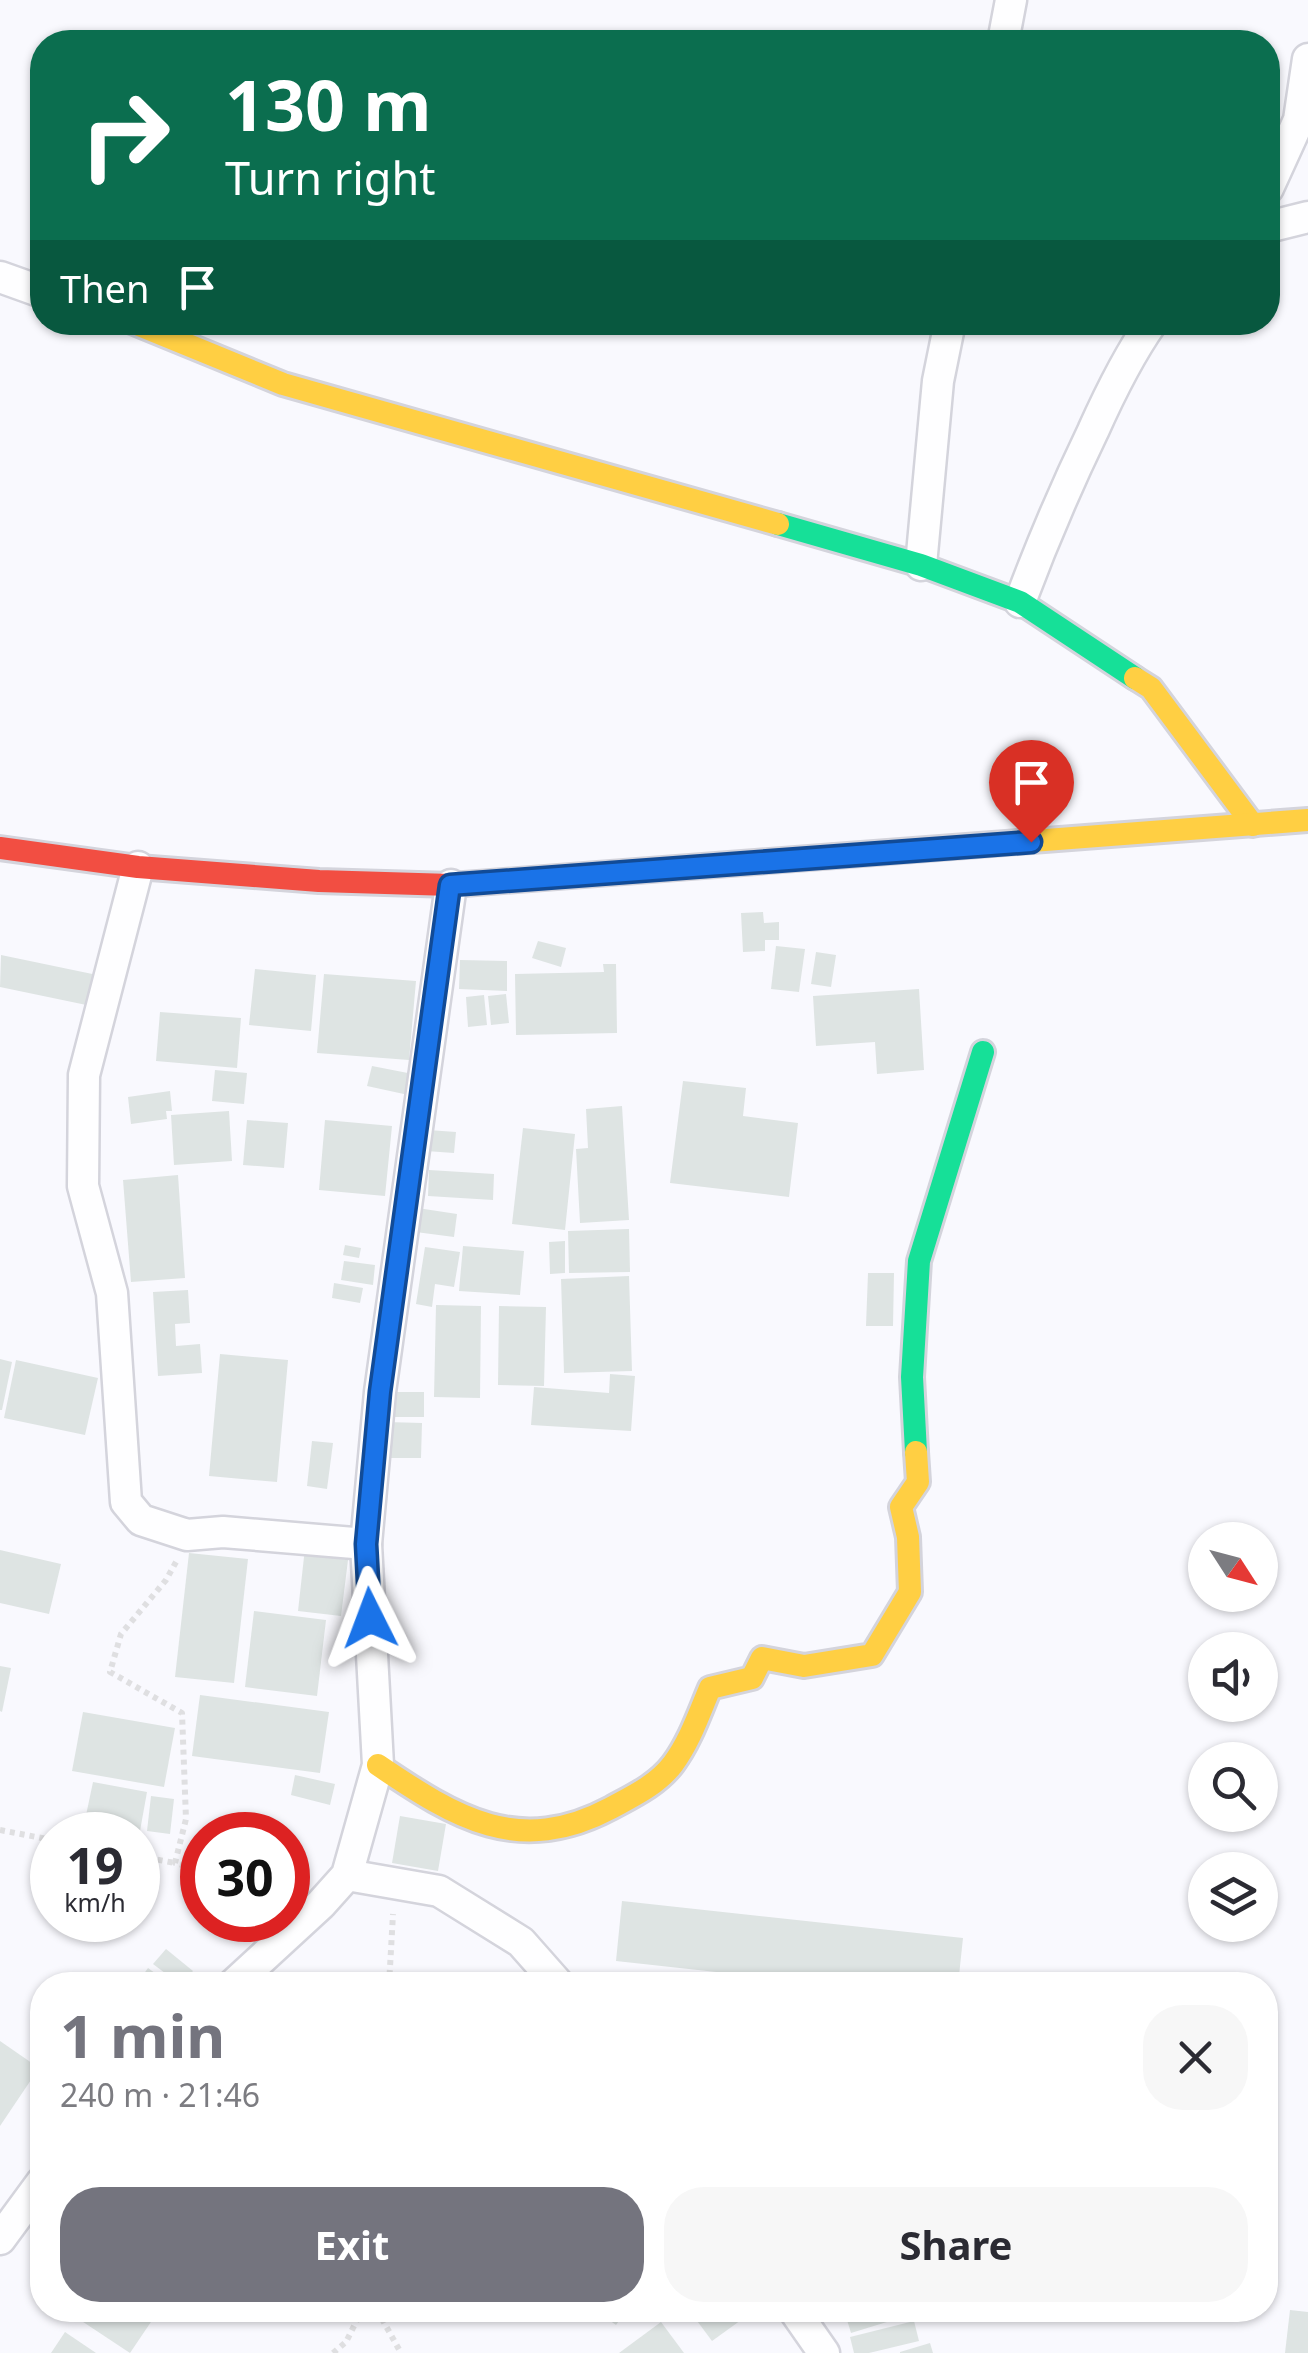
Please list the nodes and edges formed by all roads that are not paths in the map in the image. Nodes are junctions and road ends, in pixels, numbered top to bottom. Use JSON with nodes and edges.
{"nodes":[{"id":1,"x":1011,"y":0,"type":"edge"},
{"id":2,"x":1005,"y":30,"type":"edge"},
{"id":3,"x":1308,"y":58,"type":"edge"},
{"id":4,"x":1280,"y":162,"type":"edge"},
{"id":5,"x":1308,"y":218,"type":"edge"},
{"id":6,"x":1280,"y":224,"type":"edge"},
{"id":7,"x":0,"y":277,"type":"edge"},
{"id":8,"x":30,"y":288,"type":"edge"},
{"id":9,"x":164,"y":335,"type":"edge"},
{"id":10,"x":947,"y":335,"type":"edge"},
{"id":11,"x":1143,"y":335,"type":"edge"},
{"id":12,"x":921,"y":566,"type":"junction"},
{"id":13,"x":1020,"y":602,"type":"junction"},
{"id":14,"x":1308,"y":820,"type":"edge"},
{"id":15,"x":1253,"y":825,"type":"junction"},
{"id":16,"x":1,"y":854,"type":"edge"},
{"id":17,"x":138,"y":867,"type":"junction"},
{"id":18,"x":450,"y":885,"type":"junction"},
{"id":19,"x":983,"y":1052,"type":"dead end"},
{"id":20,"x":366,"y":1544,"type":"junction"},
{"id":21,"x":378,"y":1765,"type":"junction"},
{"id":22,"x":347,"y":1875,"type":"junction"},
{"id":23,"x":247,"y":1972,"type":"edge"},
{"id":24,"x":548,"y":1972,"type":"edge"},
{"id":25,"x":30,"y":2198,"type":"edge"},
{"id":26,"x":0,"y":2239,"type":"edge"},
{"id":27,"x":802,"y":2322,"type":"edge"},
{"id":28,"x":824,"y":2353,"type":"edge"}],
"edges":[{"from":1,"to":2,"type":"street"},
{"from":3,"to":4,"type":"street"},
{"from":5,"to":6,"type":"street"},
{"from":7,"to":8,"type":"street"},
{"from":9,"to":12,"type":"street"},
{"from":10,"to":12,"type":"street"},
{"from":11,"to":13,"type":"street"},
{"from":12,"to":13,"type":"street"},
{"from":13,"to":15,"type":"street"},
{"from":14,"to":15,"type":"street"},
{"from":15,"to":18,"type":"street"},
{"from":16,"to":17,"type":"street"},
{"from":17,"to":18,"type":"street"},
{"from":17,"to":20,"type":"street"},
{"from":18,"to":20,"type":"street"},
{"from":19,"to":21,"type":"street"},
{"from":20,"to":21,"type":"street"},
{"from":21,"to":22,"type":"street"},
{"from":22,"to":23,"type":"street"},
{"from":22,"to":24,"type":"street"},
{"from":25,"to":26,"type":"street"},
{"from":27,"to":28,"type":"street"}]}
